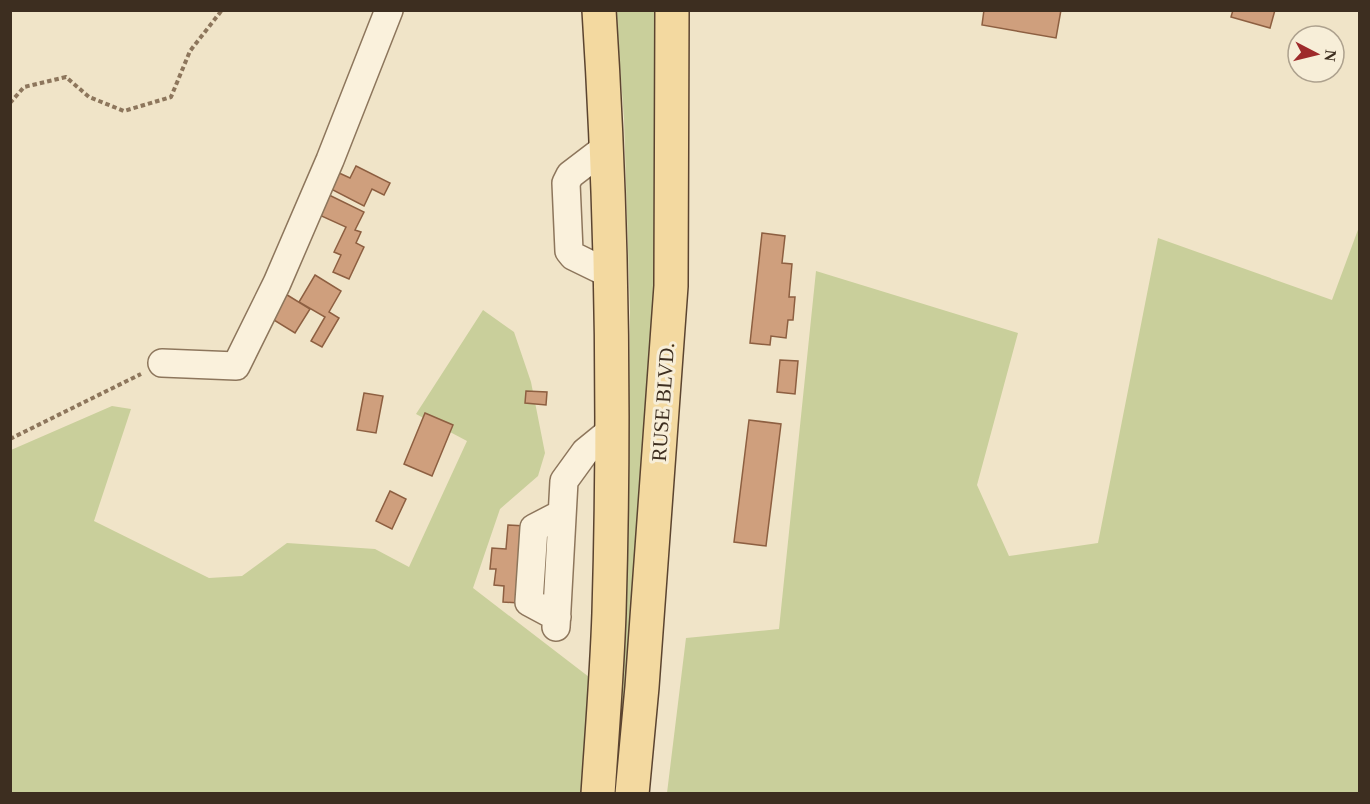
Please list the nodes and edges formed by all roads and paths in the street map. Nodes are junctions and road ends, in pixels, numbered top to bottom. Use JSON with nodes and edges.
{"nodes":[{"id":1,"x":222,"y":10,"type":"edge"},
{"id":2,"x":389,"y":10,"type":"edge"},
{"id":3,"x":599,"y":10,"type":"edge"},
{"id":4,"x":672,"y":10,"type":"edge"},
{"id":5,"x":10,"y":103,"type":"edge"},
{"id":6,"x":608,"y":146,"type":"junction"},
{"id":7,"x":612,"y":275,"type":"junction"},
{"id":8,"x":162,"y":363,"type":"joint"},
{"id":9,"x":612,"y":430,"type":"junction"},
{"id":10,"x":10,"y":439,"type":"edge"},
{"id":11,"x":557,"y":622,"type":"dead end"},
{"id":12,"x":598,"y":794,"type":"edge"},
{"id":13,"x":632,"y":794,"type":"edge"}],
"edges":[{"from":1,"to":5,"type":"path"},
{"from":2,"to":8,"type":"street"},
{"from":3,"to":6,"type":"main road"},
{"from":4,"to":13,"type":"main road","name":"RUSE BLVD."},
{"from":6,"to":7,"type":"main road"},
{"from":6,"to":7,"type":"street"},
{"from":7,"to":9,"type":"main road"},
{"from":8,"to":10,"type":"path"},
{"from":9,"to":11,"type":"street"},
{"from":9,"to":12,"type":"main road"}]}
